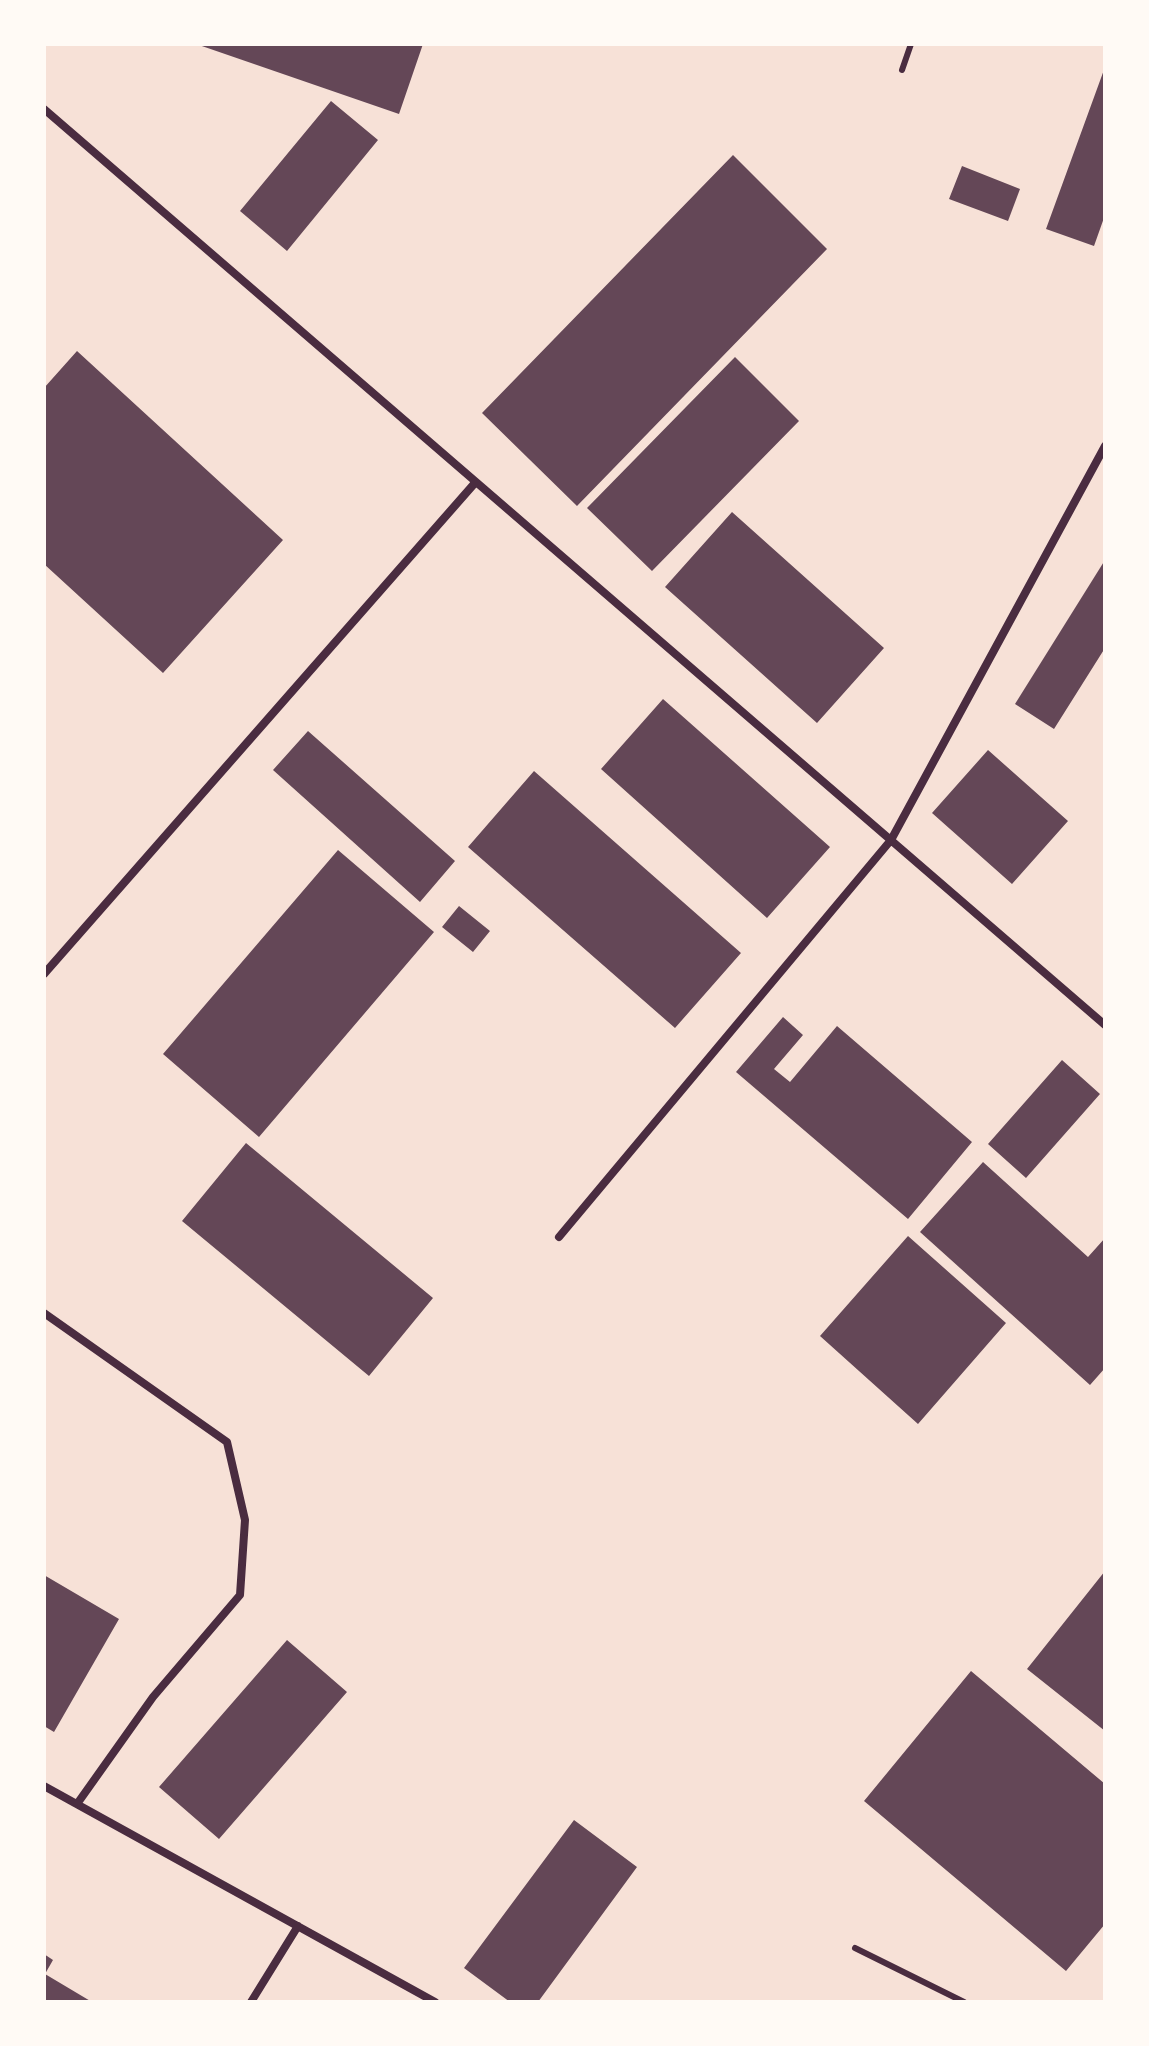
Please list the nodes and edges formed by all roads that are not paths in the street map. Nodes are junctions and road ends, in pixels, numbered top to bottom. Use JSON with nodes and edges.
{"nodes":[{"id":1,"x":911,"y":44,"type":"edge"},
{"id":2,"x":902,"y":70,"type":"dead end"},
{"id":3,"x":44,"y":109,"type":"edge"},
{"id":4,"x":1105,"y":446,"type":"edge"},
{"id":5,"x":474,"y":484,"type":"junction"},
{"id":6,"x":891,"y":840,"type":"junction"},
{"id":7,"x":44,"y":974,"type":"edge"},
{"id":8,"x":1105,"y":1025,"type":"edge"},
{"id":9,"x":559,"y":1237,"type":"dead end"},
{"id":10,"x":44,"y":1313,"type":"edge"},
{"id":11,"x":44,"y":1786,"type":"edge"},
{"id":12,"x":77,"y":1804,"type":"junction"},
{"id":13,"x":298,"y":1926,"type":"junction"},
{"id":14,"x":855,"y":1948,"type":"dead end"},
{"id":15,"x":251,"y":2002,"type":"edge"},
{"id":16,"x":435,"y":2002,"type":"edge"},
{"id":17,"x":964,"y":2002,"type":"edge"}],
"edges":[{"from":1,"to":2,"type":"lane"},
{"from":3,"to":5,"type":"street"},
{"from":4,"to":6,"type":"street"},
{"from":5,"to":6,"type":"street"},
{"from":5,"to":7,"type":"street"},
{"from":6,"to":8,"type":"street"},
{"from":6,"to":9,"type":"street"},
{"from":10,"to":12,"type":"street"},
{"from":11,"to":12,"type":"street"},
{"from":12,"to":13,"type":"street"},
{"from":13,"to":15,"type":"street"},
{"from":13,"to":16,"type":"street"},
{"from":14,"to":17,"type":"lane"}]}
